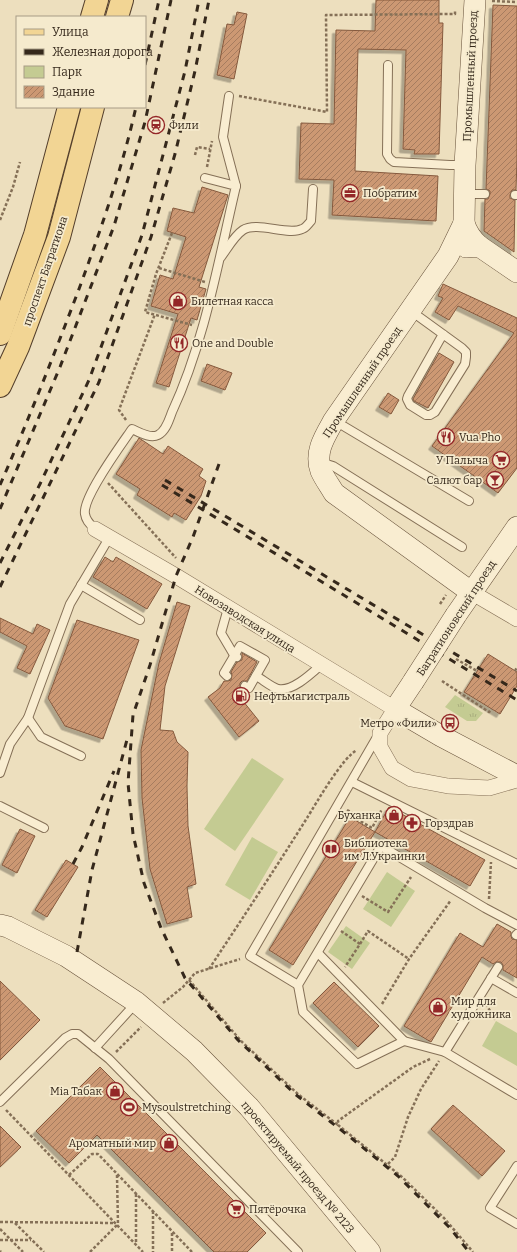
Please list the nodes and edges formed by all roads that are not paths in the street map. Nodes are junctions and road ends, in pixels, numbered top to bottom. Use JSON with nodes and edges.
{"nodes":[{"id":1,"x":97,"y":0,"type":"edge"},
{"id":2,"x":122,"y":0,"type":"edge"},
{"id":3,"x":465,"y":3,"type":"edge"},
{"id":4,"x":92,"y":16,"type":"edge"},
{"id":5,"x":117,"y":16,"type":"edge"},
{"id":6,"x":388,"y":65,"type":"dead end"},
{"id":7,"x":232,"y":96,"type":"road end"},
{"id":8,"x":69,"y":108,"type":"edge"},
{"id":9,"x":93,"y":108,"type":"edge"},
{"id":10,"x":465,"y":164,"type":"junction"},
{"id":11,"x":205,"y":178,"type":"road end"},
{"id":12,"x":236,"y":186,"type":"junction"},
{"id":13,"x":313,"y":189,"type":"dead end"},
{"id":14,"x":465,"y":194,"type":"junction"},
{"id":15,"x":485,"y":194,"type":"dead end"},
{"id":16,"x":464,"y":223,"type":"junction"},
{"id":17,"x":479,"y":246,"type":"junction"},
{"id":18,"x":448,"y":256,"type":"junction"},
{"id":19,"x":219,"y":259,"type":"junction"},
{"id":20,"x":517,"y":272,"type":"edge"},
{"id":21,"x":410,"y":311,"type":"junction"},
{"id":22,"x":0,"y":334,"type":"edge"},
{"id":23,"x":443,"y":334,"type":"junction"},
{"id":24,"x":0,"y":386,"type":"edge"},
{"id":25,"x":334,"y":420,"type":"junction"},
{"id":26,"x":319,"y":462,"type":"junction"},
{"id":27,"x":468,"y":501,"type":"dead end"},
{"id":28,"x":517,"y":527,"type":"edge"},
{"id":29,"x":95,"y":529,"type":"joint"},
{"id":30,"x":109,"y":538,"type":"junction"},
{"id":31,"x":462,"y":547,"type":"dead end"},
{"id":32,"x":81,"y":585,"type":"junction"},
{"id":33,"x":471,"y":592,"type":"junction"},
{"id":34,"x":228,"y":608,"type":"junction"},
{"id":35,"x":517,"y":619,"type":"edge"},
{"id":36,"x":140,"y":620,"type":"dead end"},
{"id":37,"x":236,"y":656,"type":"junction"},
{"id":38,"x":321,"y":666,"type":"junction"},
{"id":39,"x":255,"y":674,"type":"junction"},
{"id":40,"x":227,"y":676,"type":"dead end"},
{"id":41,"x":244,"y":686,"type":"dead end"},
{"id":42,"x":395,"y":709,"type":"junction"},
{"id":43,"x":28,"y":718,"type":"junction"},
{"id":44,"x":380,"y":733,"type":"junction"},
{"id":45,"x":81,"y":756,"type":"dead end"},
{"id":46,"x":0,"y":773,"type":"edge"},
{"id":47,"x":517,"y":776,"type":"edge"},
{"id":48,"x":517,"y":780,"type":"edge"},
{"id":49,"x":352,"y":782,"type":"junction"},
{"id":50,"x":0,"y":806,"type":"edge"},
{"id":51,"x":44,"y":828,"type":"dead end"},
{"id":52,"x":517,"y":864,"type":"edge"},
{"id":53,"x":0,"y":925,"type":"edge"},
{"id":54,"x":517,"y":925,"type":"edge"},
{"id":55,"x":318,"y":953,"type":"junction"},
{"id":56,"x":498,"y":967,"type":"dead end"},
{"id":57,"x":491,"y":978,"type":"junction"},
{"id":58,"x":298,"y":985,"type":"junction"},
{"id":59,"x":517,"y":992,"type":"edge"},
{"id":60,"x":143,"y":1008,"type":"junction"},
{"id":61,"x":404,"y":1041,"type":"junction"},
{"id":62,"x":95,"y":1048,"type":"junction"},
{"id":63,"x":444,"y":1052,"type":"junction"},
{"id":64,"x":517,"y":1096,"type":"edge"},
{"id":65,"x":0,"y":1102,"type":"edge"},
{"id":66,"x":517,"y":1166,"type":"edge"},
{"id":67,"x":517,"y":1224,"type":"edge"},
{"id":68,"x":298,"y":1252,"type":"edge"},
{"id":69,"x":370,"y":1252,"type":"edge"}],
"edges":[{"from":1,"to":4,"type":"main road"},
{"from":2,"to":5,"type":"main road"},
{"from":3,"to":10,"type":"street","name":"Промышленный проезд"},
{"from":6,"to":10,"type":"lane"},
{"from":7,"to":12,"type":"lane"},
{"from":8,"to":22,"type":"main road","name":"проспект Багратиона"},
{"from":9,"to":24,"type":"main road","name":"проспект Багратиона"},
{"from":10,"to":14,"type":"street","name":"Промышленный проезд"},
{"from":11,"to":12,"type":"lane"},
{"from":12,"to":19,"type":"lane"},
{"from":13,"to":19,"type":"lane"},
{"from":14,"to":15,"type":"lane"},
{"from":14,"to":16,"type":"street","name":"Промышленный проезд"},
{"from":16,"to":17,"type":"street","name":"Промышленный проезд"},
{"from":16,"to":18,"type":"street","name":"Промышленный проезд"},
{"from":17,"to":18,"type":"street","name":"Промышленный проезд"},
{"from":17,"to":20,"type":"street","name":"Промышленный проезд"},
{"from":18,"to":21,"type":"street","name":"Промышленный проезд"},
{"from":19,"to":29,"type":"lane"},
{"from":21,"to":23,"type":"lane"},
{"from":21,"to":25,"type":"street","name":"Промышленный проезд"},
{"from":23,"to":23,"type":"lane"},
{"from":25,"to":26,"type":"street","name":"Промышленный проезд"},
{"from":25,"to":27,"type":"lane"},
{"from":26,"to":31,"type":"lane"},
{"from":26,"to":33,"type":"street","name":"Промышленный проезд"},
{"from":28,"to":33,"type":"street","name":"Багратионовский проезд"},
{"from":29,"to":30,"type":"street","name":"Новозаводская улица"},
{"from":30,"to":32,"type":"lane"},
{"from":30,"to":34,"type":"street","name":"Новозаводская улица"},
{"from":32,"to":36,"type":"lane"},
{"from":32,"to":43,"type":"lane"},
{"from":33,"to":35,"type":"street"},
{"from":33,"to":42,"type":"street","name":"Багратионовский проезд","bridge":true},
{"from":34,"to":37,"type":"lane"},
{"from":34,"to":38,"type":"street","name":"Новозаводская улица"},
{"from":37,"to":39,"type":"lane"},
{"from":37,"to":40,"type":"lane"},
{"from":38,"to":39,"type":"lane"},
{"from":38,"to":42,"type":"street","name":"Новозаводская улица"},
{"from":39,"to":41,"type":"lane"},
{"from":42,"to":44,"type":"street"},
{"from":42,"to":47,"type":"street","name":"Новозаводская улица"},
{"from":43,"to":45,"type":"lane"},
{"from":43,"to":46,"type":"lane"},
{"from":44,"to":48,"type":"street"},
{"from":44,"to":49,"type":"lane"},
{"from":49,"to":52,"type":"lane"},
{"from":49,"to":58,"type":"lane"},
{"from":50,"to":51,"type":"lane"},
{"from":53,"to":60,"type":"street","name":"проектируемый проезд № 2123"},
{"from":54,"to":55,"type":"lane"},
{"from":55,"to":58,"type":"lane"},
{"from":55,"to":61,"type":"lane"},
{"from":56,"to":57,"type":"lane"},
{"from":57,"to":59,"type":"lane"},
{"from":57,"to":63,"type":"lane"},
{"from":58,"to":61,"type":"lane"},
{"from":60,"to":62,"type":"lane"},
{"from":60,"to":69,"type":"street","name":"проектируемый проезд № 2123"},
{"from":61,"to":63,"type":"lane"},
{"from":62,"to":65,"type":"lane"},
{"from":62,"to":68,"type":"lane"},
{"from":63,"to":64,"type":"lane"},
{"from":66,"to":67,"type":"lane"}]}
